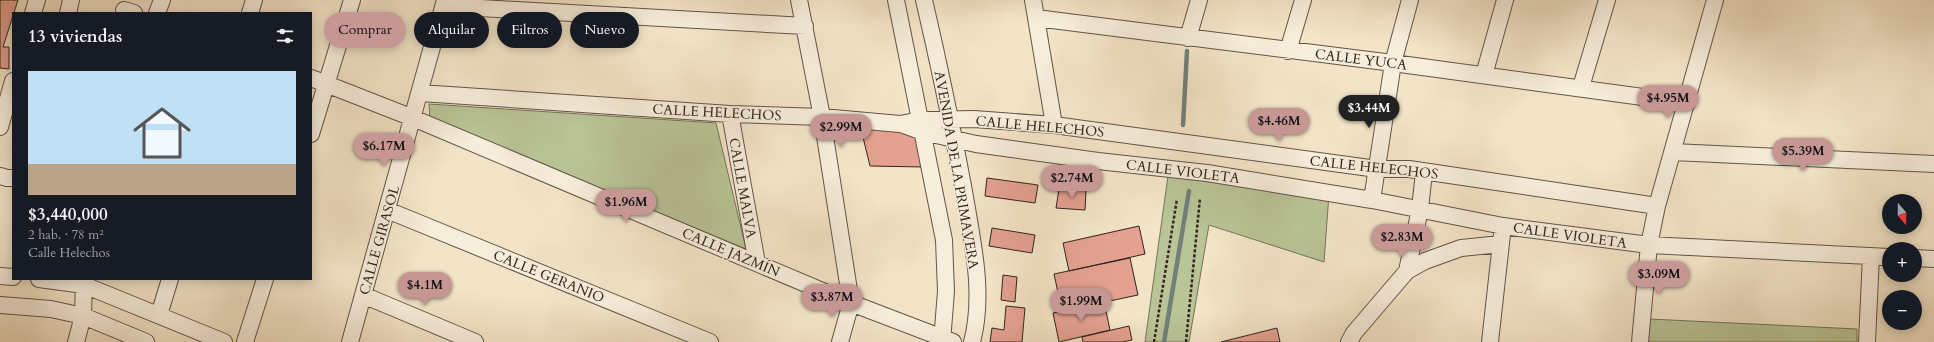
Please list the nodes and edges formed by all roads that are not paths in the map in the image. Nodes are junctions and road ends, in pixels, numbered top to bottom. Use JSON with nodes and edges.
{"nodes":[{"id":1,"x":37,"y":0,"type":"edge"},
{"id":2,"x":72,"y":0,"type":"edge"},
{"id":3,"x":162,"y":0,"type":"edge"},
{"id":4,"x":254,"y":0,"type":"edge"},
{"id":5,"x":352,"y":0,"type":"edge"},
{"id":6,"x":799,"y":0,"type":"edge"},
{"id":7,"x":896,"y":0,"type":"edge"},
{"id":8,"x":924,"y":0,"type":"edge"},
{"id":9,"x":1033,"y":0,"type":"edge"},
{"id":10,"x":1199,"y":0,"type":"edge"},
{"id":11,"x":1303,"y":0,"type":"edge"},
{"id":12,"x":1410,"y":0,"type":"edge"},
{"id":13,"x":1505,"y":0,"type":"edge"},
{"id":14,"x":1607,"y":0,"type":"edge"},
{"id":15,"x":1715,"y":0,"type":"edge"},
{"id":16,"x":445,"y":3,"type":"edge"},
{"id":17,"x":33,"y":12,"type":"edge"},
{"id":18,"x":68,"y":12,"type":"edge"},
{"id":19,"x":157,"y":12,"type":"edge"},
{"id":20,"x":250,"y":12,"type":"edge"},
{"id":21,"x":1036,"y":18,"type":"junction"},
{"id":22,"x":805,"y":26,"type":"junction"},
{"id":23,"x":1188,"y":38,"type":"junction"},
{"id":24,"x":1288,"y":51,"type":"junction"},
{"id":25,"x":1393,"y":63,"type":"junction"},
{"id":26,"x":1484,"y":75,"type":"junction"},
{"id":27,"x":312,"y":78,"type":"edge"},
{"id":28,"x":12,"y":85,"type":"edge"},
{"id":29,"x":327,"y":85,"type":"junction"},
{"id":30,"x":1581,"y":88,"type":"junction"},
{"id":31,"x":420,"y":93,"type":"junction"},
{"id":32,"x":1686,"y":103,"type":"junction"},
{"id":33,"x":730,"y":114,"type":"junction"},
{"id":34,"x":822,"y":117,"type":"junction"},
{"id":35,"x":413,"y":118,"type":"junction"},
{"id":36,"x":950,"y":120,"type":"junction"},
{"id":37,"x":1054,"y":125,"type":"junction"},
{"id":38,"x":922,"y":126,"type":"junction"},
{"id":39,"x":0,"y":127,"type":"edge"},
{"id":40,"x":312,"y":131,"type":"edge"},
{"id":41,"x":955,"y":140,"type":"junction"},
{"id":42,"x":1673,"y":152,"type":"junction"},
{"id":43,"x":1934,"y":164,"type":"edge"},
{"id":44,"x":1377,"y":169,"type":"junction"},
{"id":45,"x":1424,"y":172,"type":"junction"},
{"id":46,"x":0,"y":176,"type":"edge"},
{"id":47,"x":12,"y":178,"type":"edge"},
{"id":48,"x":1372,"y":200,"type":"junction"},
{"id":49,"x":1657,"y":206,"type":"junction"},
{"id":50,"x":1420,"y":209,"type":"junction"},
{"id":51,"x":387,"y":210,"type":"junction"},
{"id":52,"x":1503,"y":226,"type":"junction"},
{"id":53,"x":1501,"y":244,"type":"junction"},
{"id":54,"x":1649,"y":245,"type":"junction"},
{"id":55,"x":1871,"y":256,"type":"junction"},
{"id":56,"x":1882,"y":257,"type":"edge"},
{"id":57,"x":1922,"y":258,"type":"edge"},
{"id":58,"x":1934,"y":259,"type":"edge"},
{"id":59,"x":757,"y":263,"type":"junction"},
{"id":60,"x":1407,"y":271,"type":"junction"},
{"id":61,"x":0,"y":276,"type":"edge"},
{"id":62,"x":12,"y":277,"type":"edge"},
{"id":63,"x":54,"y":280,"type":"edge"},
{"id":64,"x":170,"y":280,"type":"edge"},
{"id":65,"x":265,"y":280,"type":"edge"},
{"id":66,"x":84,"y":282,"type":"edge"},
{"id":67,"x":363,"y":295,"type":"junction"},
{"id":68,"x":852,"y":303,"type":"junction"},
{"id":69,"x":0,"y":305,"type":"edge"},
{"id":70,"x":159,"y":315,"type":"junction"},
{"id":71,"x":83,"y":316,"type":"junction"},
{"id":72,"x":946,"y":341,"type":"edge"},
{"id":73,"x":76,"y":342,"type":"edge"},
{"id":74,"x":146,"y":342,"type":"edge"},
{"id":75,"x":224,"y":342,"type":"edge"},
{"id":76,"x":245,"y":342,"type":"edge"},
{"id":77,"x":350,"y":342,"type":"edge"},
{"id":78,"x":475,"y":342,"type":"edge"},
{"id":79,"x":710,"y":342,"type":"edge"},
{"id":80,"x":840,"y":342,"type":"edge"},
{"id":81,"x":972,"y":342,"type":"edge"},
{"id":82,"x":1349,"y":342,"type":"edge"},
{"id":83,"x":1490,"y":342,"type":"edge"},
{"id":84,"x":1640,"y":342,"type":"edge"},
{"id":85,"x":1867,"y":342,"type":"edge"}],
"edges":[{"from":1,"to":17,"type":"street"},
{"from":2,"to":18,"type":"street"},
{"from":3,"to":19,"type":"street"},
{"from":4,"to":20,"type":"street"},
{"from":5,"to":29,"type":"street"},
{"from":6,"to":22,"type":"street"},
{"from":7,"to":38,"type":"street","name":"AVENIDA DE LA PRIMAVERA"},
{"from":8,"to":36,"type":"street","name":"AVENIDA DE LA PRIMAVERA"},
{"from":9,"to":21,"type":"street"},
{"from":10,"to":23,"type":"street"},
{"from":11,"to":24,"type":"street"},
{"from":12,"to":25,"type":"street"},
{"from":13,"to":26,"type":"street"},
{"from":14,"to":30,"type":"street"},
{"from":15,"to":32,"type":"street"},
{"from":16,"to":22,"type":"street"},
{"from":16,"to":31,"type":"street","name":"CALLE GIRASOL"},
{"from":21,"to":23,"type":"street","name":"CALLE YUCA"},
{"from":21,"to":37,"type":"street"},
{"from":22,"to":34,"type":"street"},
{"from":23,"to":24,"type":"street","name":"CALLE YUCA"},
{"from":24,"to":25,"type":"street","name":"CALLE YUCA"},
{"from":25,"to":26,"type":"street","name":"CALLE YUCA"},
{"from":25,"to":44,"type":"street"},
{"from":26,"to":30,"type":"street","name":"CALLE YUCA"},
{"from":27,"to":29,"type":"street","name":"CALLE JAZMÍN"},
{"from":28,"to":39,"type":"street"},
{"from":29,"to":35,"type":"street","name":"CALLE JAZMÍN"},
{"from":29,"to":40,"type":"street"},
{"from":30,"to":32,"type":"street","name":"CALLE YUCA"},
{"from":31,"to":33,"type":"street","name":"CALLE HELECHOS"},
{"from":31,"to":35,"type":"street","name":"CALLE GIRASOL"},
{"from":32,"to":42,"type":"street"},
{"from":33,"to":34,"type":"street","name":"CALLE HELECHOS"},
{"from":33,"to":59,"type":"street","name":"CALLE MALVA"},
{"from":34,"to":38,"type":"street","name":"CALLE HELECHOS"},
{"from":34,"to":68,"type":"street"},
{"from":35,"to":51,"type":"street","name":"CALLE GIRASOL"},
{"from":35,"to":59,"type":"street","name":"CALLE JAZMÍN"},
{"from":36,"to":37,"type":"street","name":"CALLE HELECHOS"},
{"from":36,"to":38,"type":"street","name":"CALLE HELECHOS"},
{"from":36,"to":41,"type":"street","name":"AVENIDA DE LA PRIMAVERA"},
{"from":37,"to":44,"type":"street","name":"CALLE HELECHOS"},
{"from":38,"to":41,"type":"street","name":"CALLE VIOLETA"},
{"from":38,"to":72,"type":"street","name":"AVENIDA DE LA PRIMAVERA"},
{"from":41,"to":48,"type":"street","name":"CALLE VIOLETA"},
{"from":41,"to":81,"type":"street","name":"AVENIDA DE LA PRIMAVERA"},
{"from":42,"to":43,"type":"street"},
{"from":42,"to":49,"type":"street"},
{"from":44,"to":45,"type":"street","name":"CALLE HELECHOS"},
{"from":44,"to":48,"type":"street"},
{"from":45,"to":49,"type":"street","name":"CALLE HELECHOS"},
{"from":45,"to":50,"type":"street","name":"CALLE VIOLETA"},
{"from":46,"to":47,"type":"street"},
{"from":48,"to":50,"type":"street","name":"CALLE VIOLETA"},
{"from":49,"to":54,"type":"street"},
{"from":50,"to":52,"type":"street","name":"CALLE VIOLETA"},
{"from":50,"to":60,"type":"street","name":"CALLE VIOLETA"},
{"from":51,"to":67,"type":"street","name":"CALLE GIRASOL"},
{"from":51,"to":79,"type":"street","name":"CALLE GERANIO"},
{"from":52,"to":53,"type":"street"},
{"from":52,"to":54,"type":"street","name":"CALLE VIOLETA"},
{"from":53,"to":60,"type":"street","name":"CALLE VIOLETA"},
{"from":53,"to":83,"type":"street"},
{"from":54,"to":55,"type":"street","name":"CALLE VIOLETA"},
{"from":54,"to":84,"type":"street"},
{"from":55,"to":56,"type":"street","name":"CALLE VIOLETA"},
{"from":55,"to":85,"type":"street"},
{"from":57,"to":58,"type":"street"},
{"from":59,"to":68,"type":"street","name":"CALLE JAZMÍN"},
{"from":60,"to":82,"type":"street","name":"CALLE VIOLETA"},
{"from":61,"to":62,"type":"street"},
{"from":63,"to":66,"type":"street"},
{"from":64,"to":70,"type":"street"},
{"from":65,"to":76,"type":"street"},
{"from":66,"to":70,"type":"street"},
{"from":66,"to":71,"type":"street"},
{"from":67,"to":77,"type":"street","name":"CALLE GIRASOL"},
{"from":67,"to":78,"type":"street"},
{"from":68,"to":72,"type":"street","name":"CALLE JAZMÍN"},
{"from":68,"to":80,"type":"street"},
{"from":69,"to":71,"type":"street"},
{"from":70,"to":75,"type":"street"},
{"from":71,"to":73,"type":"street"},
{"from":71,"to":74,"type":"street"}]}
